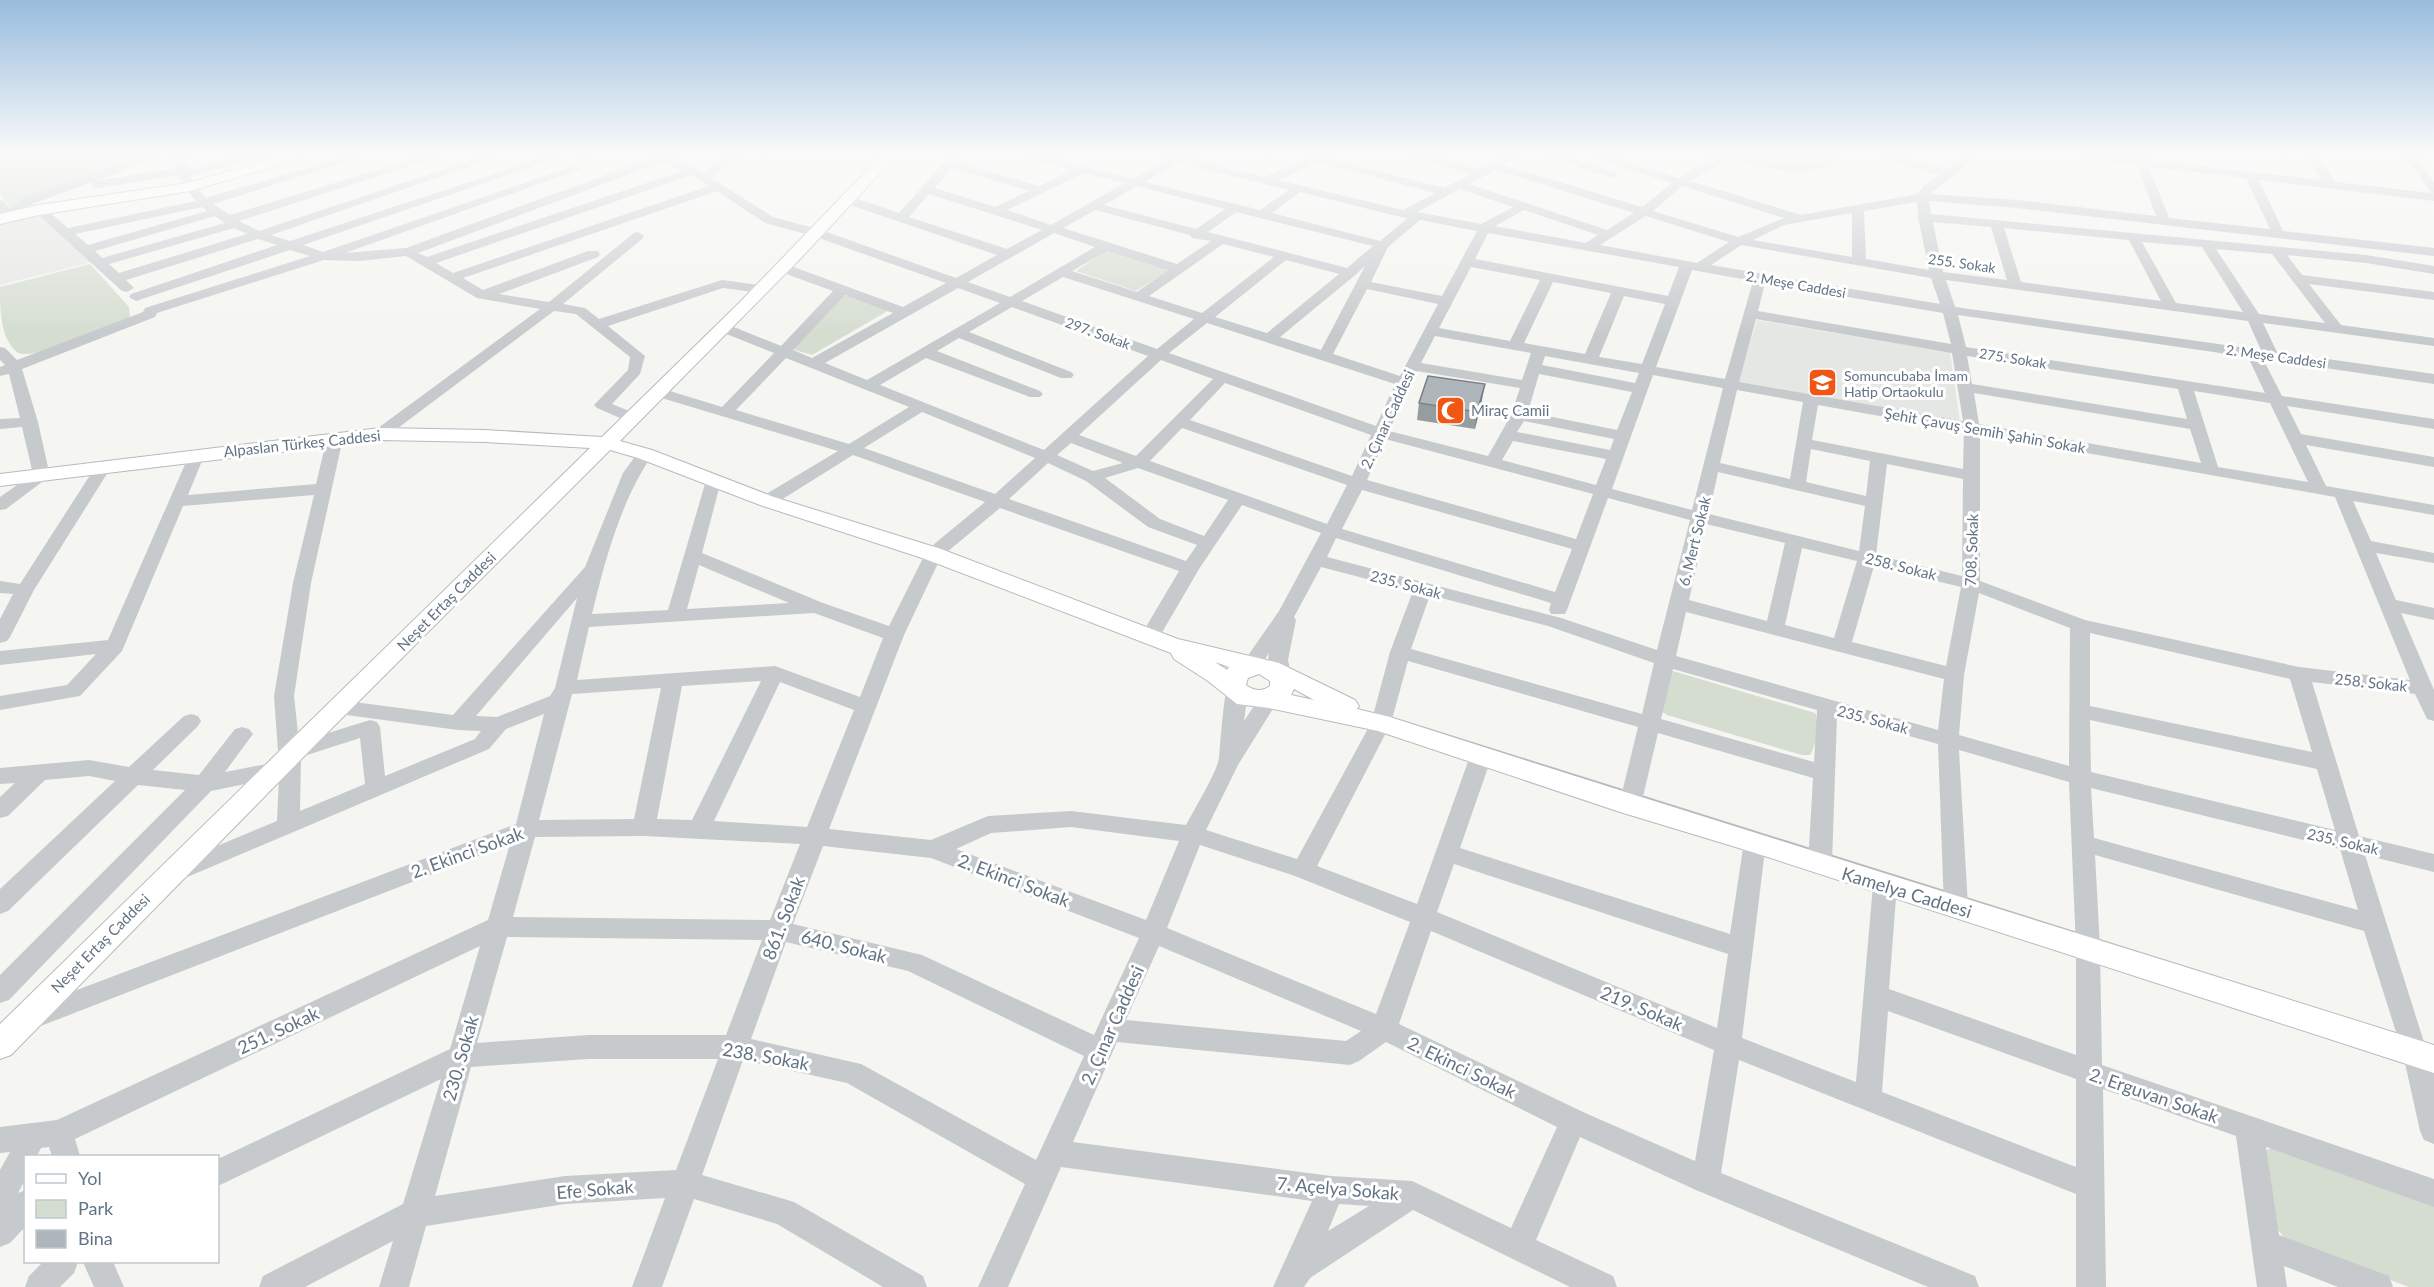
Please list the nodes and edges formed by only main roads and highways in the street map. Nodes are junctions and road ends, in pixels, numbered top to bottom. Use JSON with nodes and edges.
{"nodes":[{"id":1,"x":833,"y":216,"type":"edge"},
{"id":2,"x":606,"y":443,"type":"junction"},
{"id":3,"x":0,"y":480,"type":"edge"},
{"id":4,"x":1174,"y":646,"type":"junction"},
{"id":5,"x":1250,"y":667,"type":"junction"},
{"id":6,"x":1281,"y":675,"type":"junction"},
{"id":7,"x":1235,"y":690,"type":"junction"},
{"id":8,"x":1269,"y":699,"type":"junction"},
{"id":9,"x":1380,"y":723,"type":"junction"},
{"id":10,"x":0,"y":1045,"type":"edge"},
{"id":11,"x":2425,"y":1057,"type":"edge"}],
"edges":[{"from":1,"to":2,"type":"main road","name":"Neşet Ertaş Caddesi"},
{"from":2,"to":3,"type":"main road","name":"Alpaslan Türkeş Caddesi"},
{"from":2,"to":4,"type":"main road","name":"Alpaslan Türkeş Caddesi"},
{"from":2,"to":10,"type":"main road","name":"Neşet Ertaş Caddesi"},
{"from":4,"to":5,"type":"main road"},
{"from":4,"to":7,"type":"main road"},
{"from":5,"to":6,"type":"main road"},
{"from":5,"to":7,"type":"main road"},
{"from":6,"to":8,"type":"main road"},
{"from":6,"to":9,"type":"main road"},
{"from":7,"to":8,"type":"main road"},
{"from":8,"to":9,"type":"main road"},
{"from":9,"to":11,"type":"main road","name":"Kamelya Caddesi"}]}
